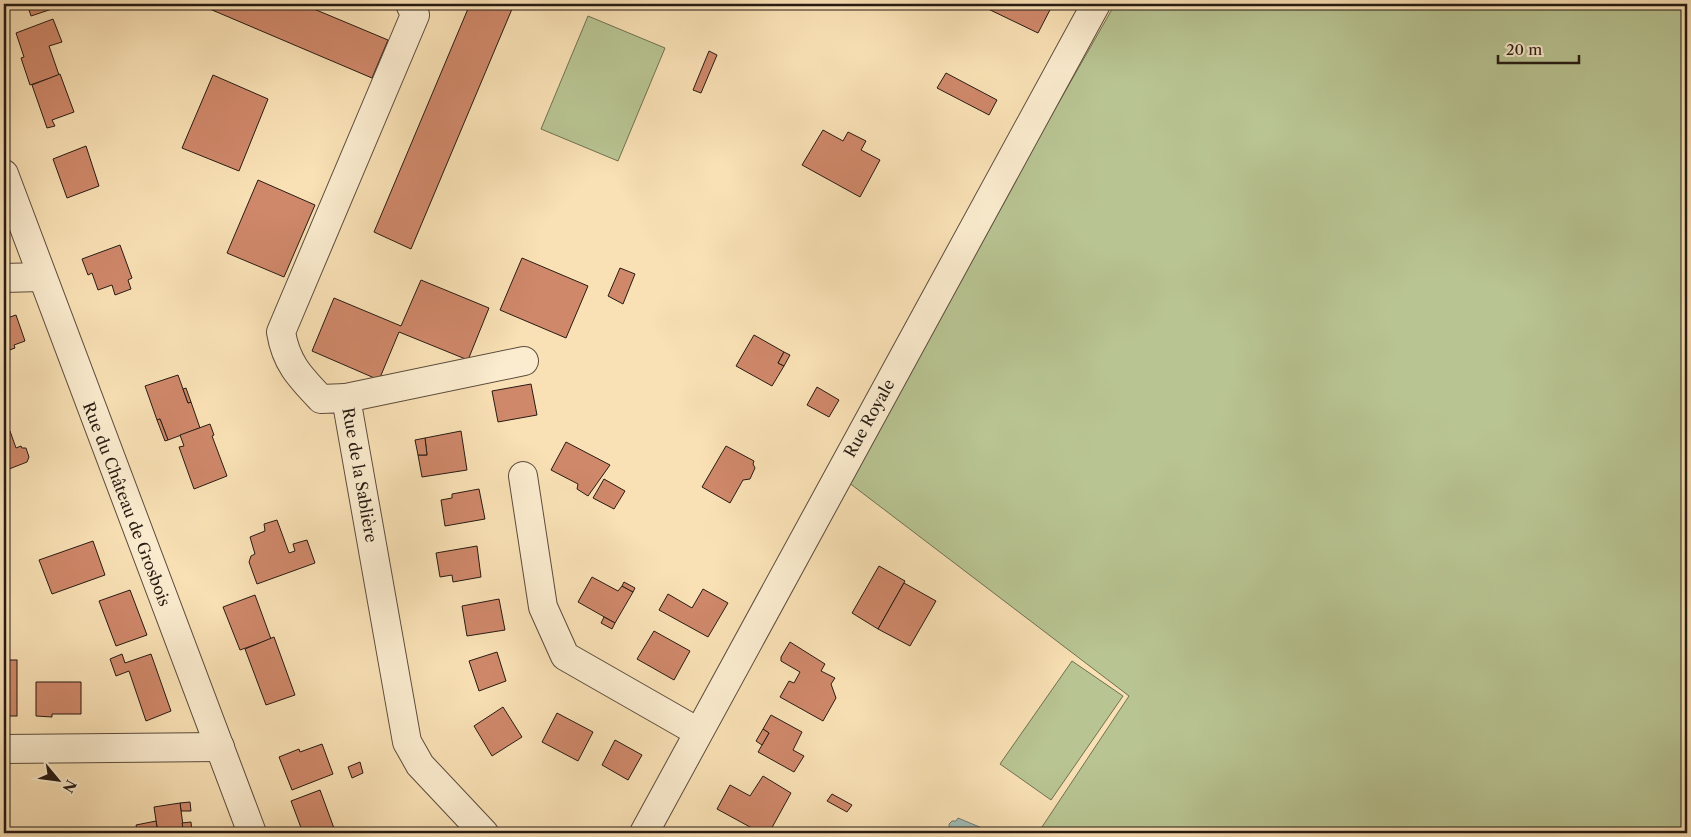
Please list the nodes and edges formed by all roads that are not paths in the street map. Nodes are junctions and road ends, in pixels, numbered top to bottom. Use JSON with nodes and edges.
{"nodes":[{"id":1,"x":410,"y":4,"type":"edge"},
{"id":2,"x":1096,"y":4,"type":"edge"},
{"id":3,"x":4,"y":174,"type":"edge"},
{"id":4,"x":41,"y":277,"type":"junction"},
{"id":5,"x":4,"y":278,"type":"edge"},
{"id":6,"x":524,"y":361,"type":"dead end"},
{"id":7,"x":346,"y":398,"type":"junction"},
{"id":8,"x":523,"y":476,"type":"dead end"},
{"id":9,"x":698,"y":732,"type":"junction"},
{"id":10,"x":220,"y":747,"type":"junction"},
{"id":11,"x":4,"y":749,"type":"edge"},
{"id":12,"x":252,"y":833,"type":"edge"},
{"id":13,"x":484,"y":833,"type":"edge"},
{"id":14,"x":644,"y":833,"type":"edge"}],
"edges":[{"from":1,"to":7,"type":"street","name":"Rue de la Sablière"},
{"from":2,"to":9,"type":"street","name":"Rue Royale"},
{"from":3,"to":4,"type":"street","name":"Rue du Château de Grosbois"},
{"from":4,"to":5,"type":"street"},
{"from":4,"to":10,"type":"street","name":"Rue du Château de Grosbois"},
{"from":6,"to":7,"type":"street"},
{"from":7,"to":13,"type":"street","name":"Rue de la Sablière"},
{"from":8,"to":9,"type":"street"},
{"from":9,"to":14,"type":"street","name":"Rue Royale"},
{"from":10,"to":11,"type":"street"},
{"from":10,"to":12,"type":"street","name":"Rue du Château de Grosbois"}]}
